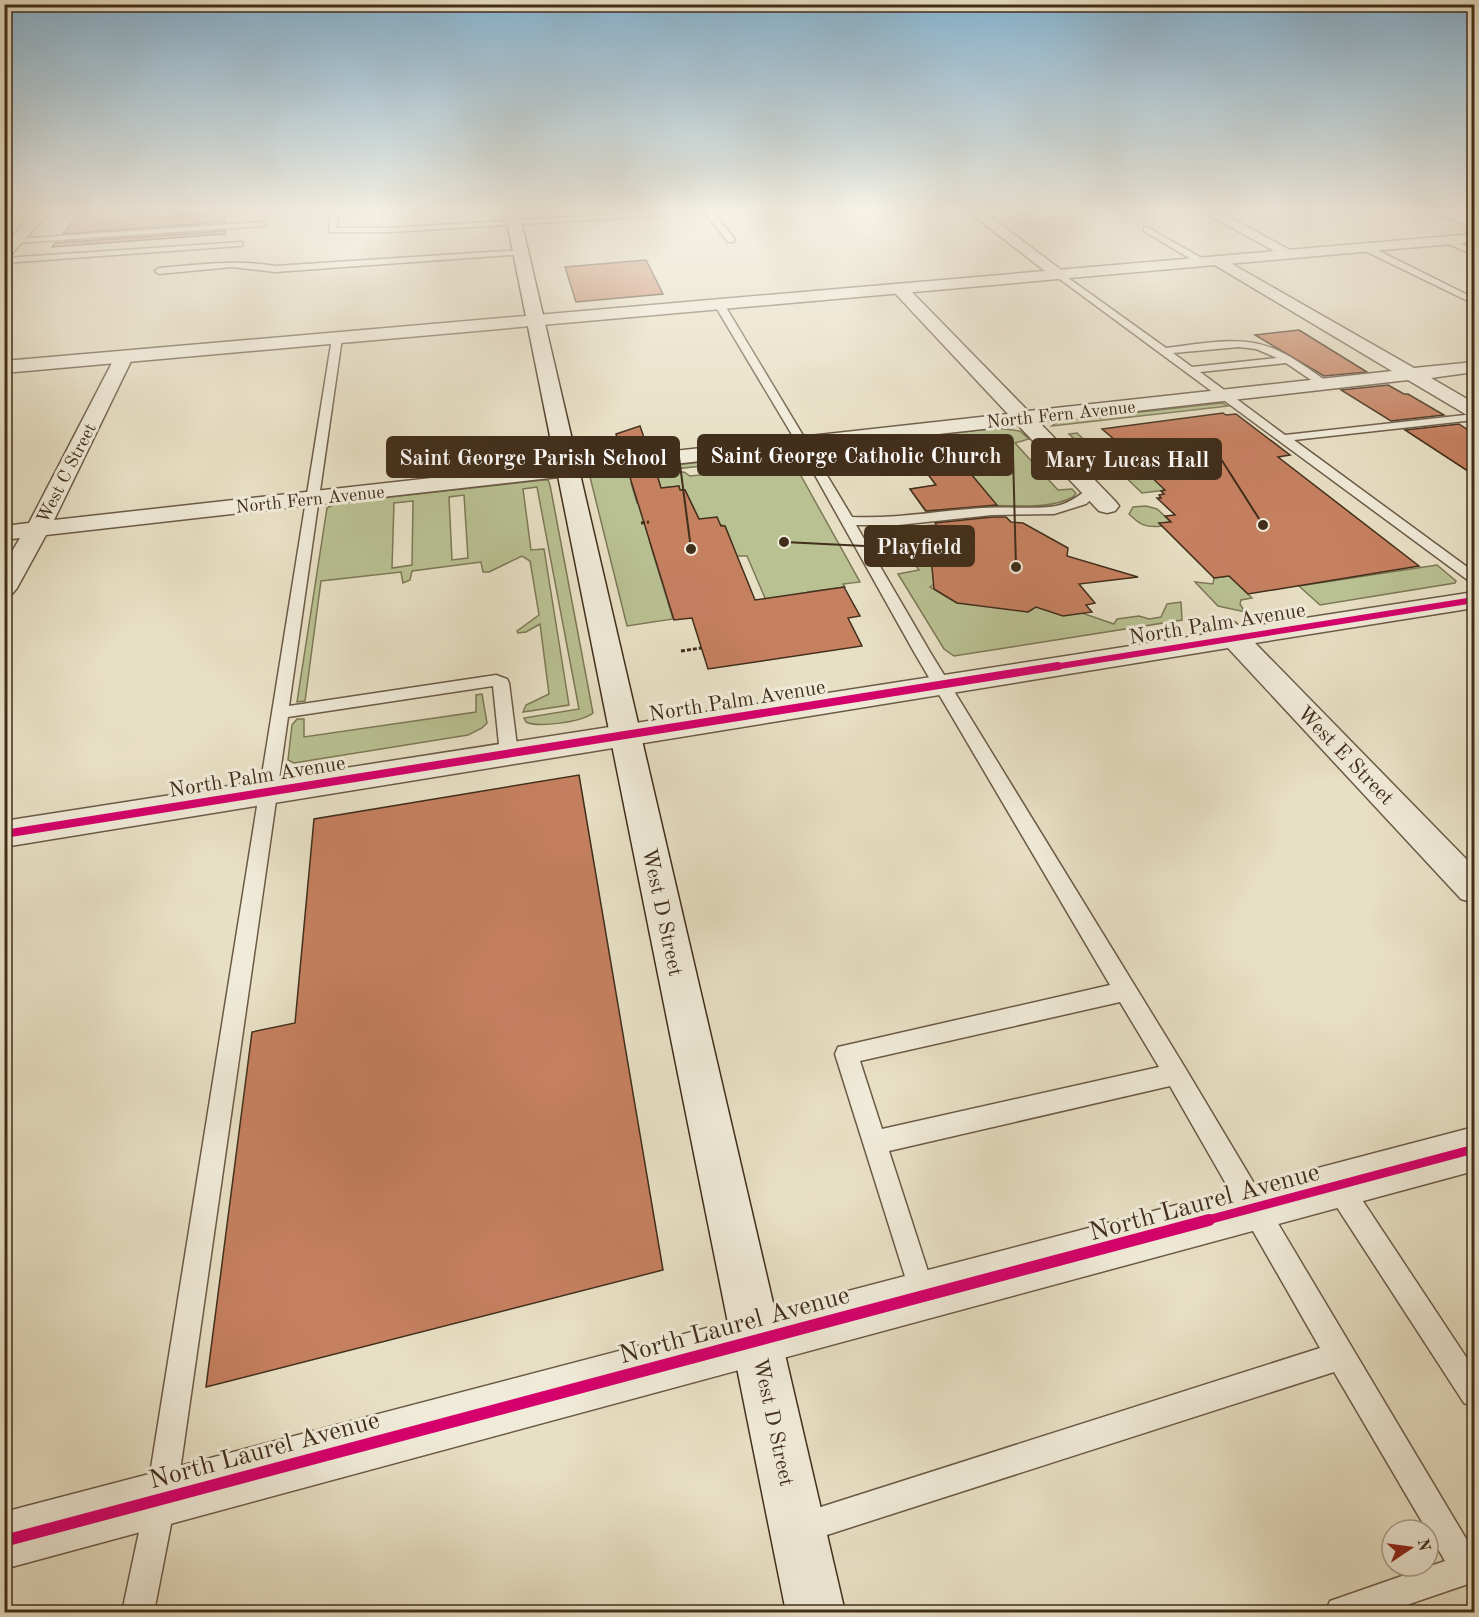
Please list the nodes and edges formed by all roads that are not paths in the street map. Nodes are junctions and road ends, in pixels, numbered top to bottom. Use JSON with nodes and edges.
{"nodes":[{"id":1,"x":529,"y":287,"type":"edge"},
{"id":2,"x":905,"y":287,"type":"edge"},
{"id":3,"x":1079,"y":287,"type":"edge"},
{"id":4,"x":1256,"y":287,"type":"edge"},
{"id":5,"x":1446,"y":287,"type":"edge"},
{"id":6,"x":899,"y":288,"type":"junction"},
{"id":7,"x":1474,"y":301,"type":"edge"},
{"id":8,"x":719,"y":304,"type":"junction"},
{"id":9,"x":536,"y":320,"type":"junction"},
{"id":10,"x":337,"y":338,"type":"junction"},
{"id":11,"x":1166,"y":351,"type":"junction"},
{"id":12,"x":124,"y":357,"type":"junction"},
{"id":13,"x":1286,"y":360,"type":"junction"},
{"id":14,"x":1474,"y":367,"type":"edge"},
{"id":15,"x":4,"y":368,"type":"edge"},
{"id":16,"x":1192,"y":370,"type":"junction"},
{"id":17,"x":1413,"y":374,"type":"junction"},
{"id":18,"x":1324,"y":384,"type":"junction"},
{"id":19,"x":1227,"y":395,"type":"junction"},
{"id":20,"x":1474,"y":411,"type":"edge"},
{"id":21,"x":1474,"y":417,"type":"edge"},
{"id":22,"x":1024,"y":418,"type":"junction"},
{"id":23,"x":1285,"y":438,"type":"junction"},
{"id":24,"x":803,"y":443,"type":"junction"},
{"id":25,"x":567,"y":470,"type":"junction"},
{"id":26,"x":312,"y":499,"type":"junction"},
{"id":27,"x":1100,"y":499,"type":"joint"},
{"id":28,"x":848,"y":521,"type":"junction"},
{"id":29,"x":37,"y":530,"type":"junction"},
{"id":30,"x":4,"y":534,"type":"edge"},
{"id":31,"x":1474,"y":578,"type":"edge"},
{"id":32,"x":4,"y":588,"type":"edge"},
{"id":33,"x":1474,"y":600,"type":"edge"},
{"id":34,"x":1226,"y":629,"type":"junction"},
{"id":35,"x":942,"y":685,"type":"junction"},
{"id":36,"x":281,"y":713,"type":"junction"},
{"id":37,"x":625,"y":736,"type":"junction"},
{"id":38,"x":509,"y":754,"type":"junction"},
{"id":39,"x":270,"y":792,"type":"junction"},
{"id":40,"x":4,"y":834,"type":"edge"},
{"id":41,"x":1474,"y":889,"type":"edge"},
{"id":42,"x":1126,"y":992,"type":"junction"},
{"id":43,"x":1176,"y":1074,"type":"junction"},
{"id":44,"x":875,"y":1142,"type":"junction"},
{"id":45,"x":1471,"y":1156,"type":"edge"},
{"id":46,"x":1338,"y":1186,"type":"junction"},
{"id":47,"x":1256,"y":1209,"type":"junction"},
{"id":48,"x":924,"y":1297,"type":"junction"},
{"id":49,"x":756,"y":1340,"type":"junction"},
{"id":50,"x":1340,"y":1356,"type":"junction"},
{"id":51,"x":1474,"y":1393,"type":"edge"},
{"id":52,"x":161,"y":1499,"type":"junction"},
{"id":53,"x":797,"y":1529,"type":"junction"},
{"id":54,"x":4,"y":1540,"type":"edge"},
{"id":55,"x":1471,"y":1575,"type":"edge"},
{"id":56,"x":138,"y":1612,"type":"edge"},
{"id":57,"x":816,"y":1612,"type":"edge"},
{"id":58,"x":1341,"y":1612,"type":"edge"}],
"edges":[{"from":1,"to":9,"type":"street","name":"West D Street"},
{"from":2,"to":6,"type":"street"},
{"from":3,"to":11,"type":"lane"},
{"from":4,"to":17,"type":"street"},
{"from":5,"to":7,"type":"lane"},
{"from":6,"to":8,"type":"street"},
{"from":6,"to":22,"type":"street"},
{"from":8,"to":9,"type":"street"},
{"from":8,"to":24,"type":"lane"},
{"from":9,"to":10,"type":"street"},
{"from":9,"to":25,"type":"street","name":"West D Street"},
{"from":10,"to":12,"type":"street"},
{"from":10,"to":26,"type":"lane"},
{"from":11,"to":13,"type":"lane"},
{"from":11,"to":16,"type":"lane"},
{"from":12,"to":15,"type":"street"},
{"from":12,"to":29,"type":"street","name":"West C Street"},
{"from":13,"to":16,"type":"lane"},
{"from":13,"to":18,"type":"lane"},
{"from":14,"to":17,"type":"street","name":"North Fern Avenue"},
{"from":16,"to":19,"type":"lane"},
{"from":17,"to":18,"type":"street","name":"North Fern Avenue"},
{"from":17,"to":20,"type":"street"},
{"from":18,"to":19,"type":"street","name":"North Fern Avenue"},
{"from":19,"to":22,"type":"street","name":"North Fern Avenue"},
{"from":19,"to":23,"type":"lane"},
{"from":21,"to":23,"type":"lane"},
{"from":22,"to":24,"type":"street","name":"North Fern Avenue"},
{"from":22,"to":27,"type":"street"},
{"from":23,"to":31,"type":"lane"},
{"from":24,"to":25,"type":"street","name":"North Fern Avenue"},
{"from":24,"to":28,"type":"lane"},
{"from":25,"to":26,"type":"street","name":"North Fern Avenue"},
{"from":25,"to":37,"type":"street","name":"West D Street"},
{"from":26,"to":29,"type":"street","name":"North Fern Avenue"},
{"from":26,"to":36,"type":"lane"},
{"from":27,"to":28,"type":"lane"},
{"from":28,"to":35,"type":"lane"},
{"from":29,"to":30,"type":"street","name":"North Fern Avenue"},
{"from":29,"to":32,"type":"street","name":"West C Street"},
{"from":33,"to":34,"type":"street","name":"North Palm Avenue"},
{"from":34,"to":35,"type":"street","name":"North Palm Avenue"},
{"from":34,"to":41,"type":"street","name":"West E Street"},
{"from":35,"to":37,"type":"street","name":"North Palm Avenue"},
{"from":35,"to":42,"type":"lane"},
{"from":36,"to":38,"type":"lane"},
{"from":36,"to":39,"type":"lane"},
{"from":37,"to":38,"type":"street","name":"North Palm Avenue"},
{"from":37,"to":49,"type":"street","name":"West D Street"},
{"from":38,"to":39,"type":"street","name":"North Palm Avenue"},
{"from":39,"to":40,"type":"street","name":"North Palm Avenue"},
{"from":39,"to":52,"type":"lane"},
{"from":42,"to":43,"type":"lane"},
{"from":42,"to":44,"type":"lane"},
{"from":43,"to":44,"type":"lane"},
{"from":43,"to":47,"type":"lane"},
{"from":44,"to":48,"type":"lane"},
{"from":45,"to":46,"type":"street","name":"North Laurel Avenue"},
{"from":46,"to":47,"type":"street","name":"North Laurel Avenue"},
{"from":46,"to":51,"type":"lane"},
{"from":47,"to":48,"type":"street","name":"North Laurel Avenue"},
{"from":47,"to":50,"type":"lane"},
{"from":48,"to":49,"type":"street","name":"North Laurel Avenue"},
{"from":49,"to":52,"type":"street","name":"North Laurel Avenue"},
{"from":49,"to":53,"type":"street","name":"West D Street"},
{"from":50,"to":53,"type":"lane"},
{"from":50,"to":55,"type":"lane"},
{"from":52,"to":54,"type":"street","name":"North Laurel Avenue"},
{"from":52,"to":56,"type":"lane"},
{"from":53,"to":57,"type":"street","name":"West D Street"},
{"from":55,"to":58,"type":"lane"}]}
